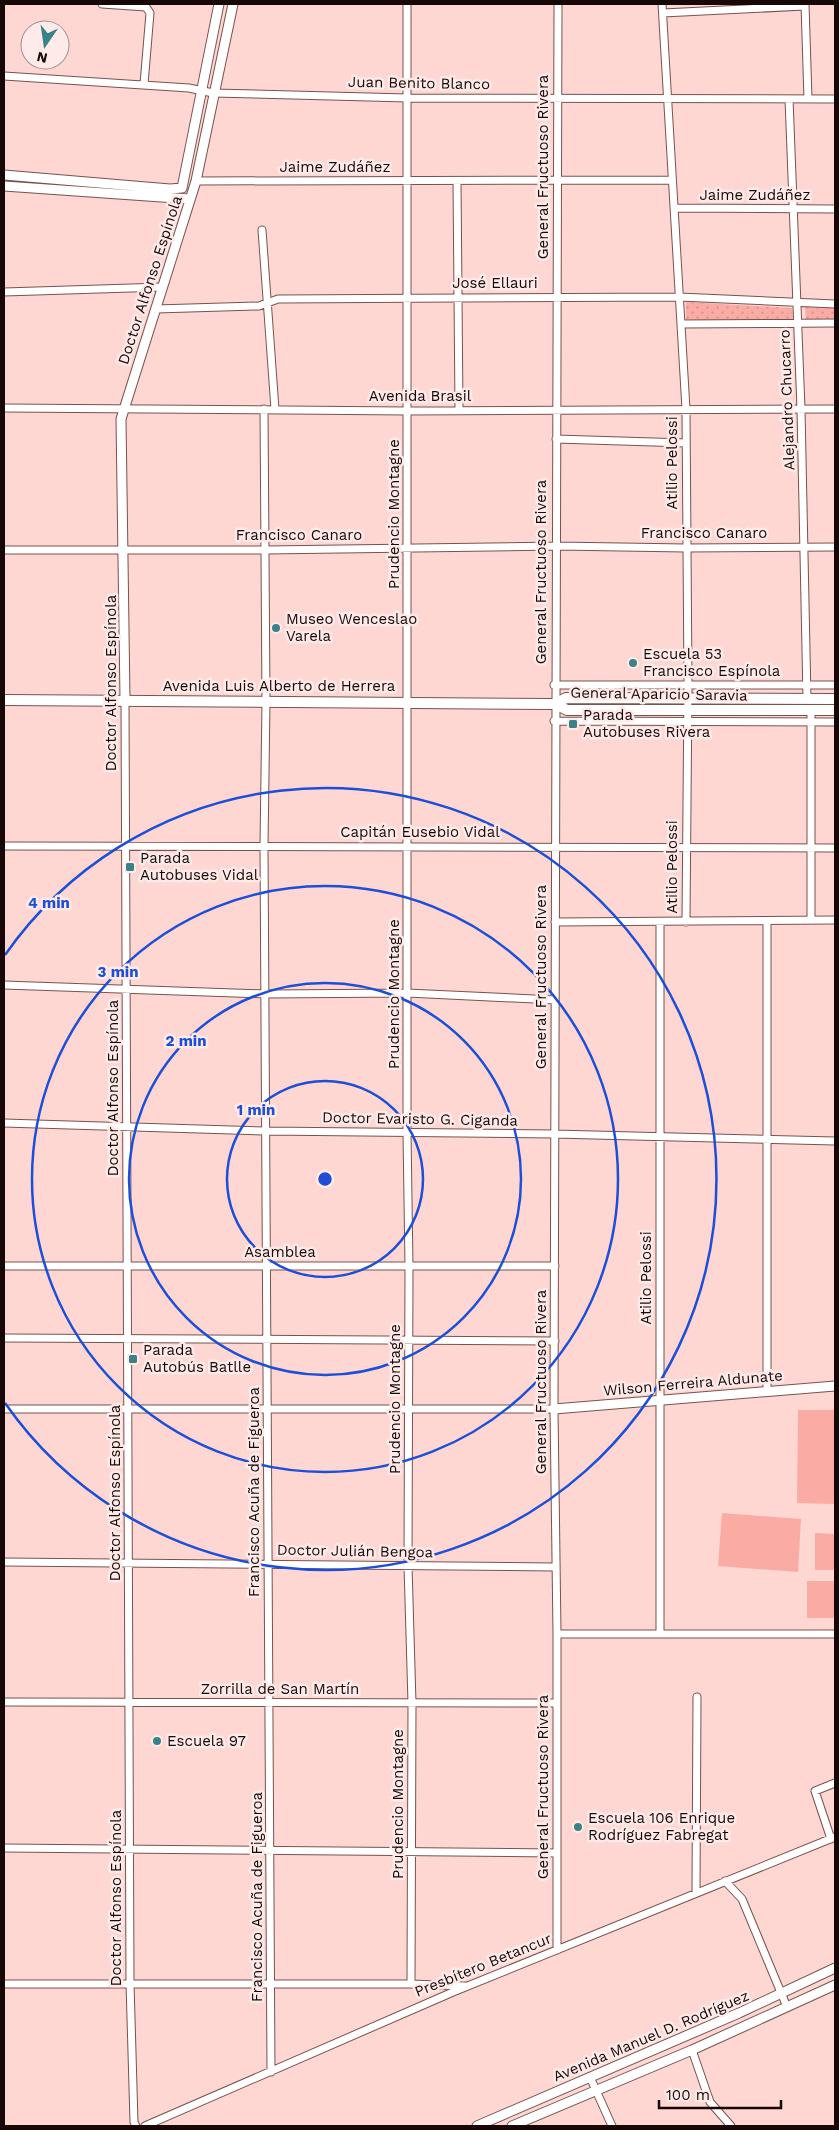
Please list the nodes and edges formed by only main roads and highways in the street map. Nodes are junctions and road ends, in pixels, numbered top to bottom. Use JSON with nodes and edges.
{"nodes":[{"id":1,"x":835,"y":699,"type":"edge"},
{"id":2,"x":4,"y":700,"type":"edge"},
{"id":3,"x":555,"y":704,"type":"joint"},
{"id":4,"x":687,"y":705,"type":"junction"},
{"id":5,"x":835,"y":710,"type":"edge"}],
"edges":[{"from":1,"to":4,"type":"main road","name":"General Aparicio Saravia"},
{"from":2,"to":3,"type":"main road","name":"Avenida Luis Alberto de Herrera"},
{"from":3,"to":4,"type":"main road","name":"General Aparicio Saravia"},
{"from":4,"to":5,"type":"main road","name":"General Aparicio Saravia"}]}
